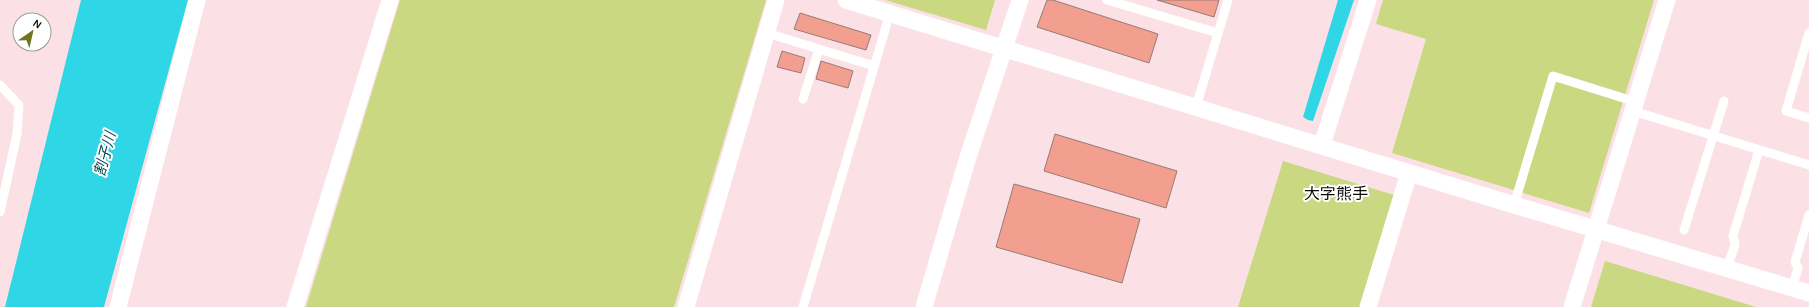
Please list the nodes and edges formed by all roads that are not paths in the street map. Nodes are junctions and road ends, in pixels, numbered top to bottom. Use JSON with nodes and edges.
{"nodes":[{"id":1,"x":197,"y":0,"type":"edge"},
{"id":2,"x":390,"y":0,"type":"edge"},
{"id":3,"x":776,"y":0,"type":"edge"},
{"id":4,"x":846,"y":0,"type":"edge"},
{"id":5,"x":1020,"y":0,"type":"edge"},
{"id":6,"x":1107,"y":0,"type":"edge"},
{"id":7,"x":1228,"y":0,"type":"edge"},
{"id":8,"x":1368,"y":0,"type":"edge"},
{"id":9,"x":1667,"y":0,"type":"edge"},
{"id":10,"x":1130,"y":3,"type":"edge"},
{"id":11,"x":890,"y":13,"type":"junction"},
{"id":12,"x":767,"y":33,"type":"junction"},
{"id":13,"x":1218,"y":33,"type":"junction"},
{"id":14,"x":1809,"y":33,"type":"edge"},
{"id":15,"x":1004,"y":48,"type":"junction"},
{"id":16,"x":819,"y":49,"type":"junction"},
{"id":17,"x":874,"y":66,"type":"junction"},
{"id":18,"x":0,"y":85,"type":"edge"},
{"id":19,"x":803,"y":99,"type":"dead end"},
{"id":20,"x":1724,"y":101,"type":"dead end"},
{"id":21,"x":1634,"y":106,"type":"junction"},
{"id":22,"x":1196,"y":107,"type":"junction"},
{"id":23,"x":1809,"y":118,"type":"edge"},
{"id":24,"x":1713,"y":136,"type":"junction"},
{"id":25,"x":1322,"y":145,"type":"junction"},
{"id":26,"x":1759,"y":150,"type":"junction"},
{"id":27,"x":1809,"y":165,"type":"edge"},
{"id":28,"x":1409,"y":172,"type":"junction"},
{"id":29,"x":1514,"y":204,"type":"junction"},
{"id":30,"x":0,"y":212,"type":"edge"},
{"id":31,"x":1809,"y":215,"type":"edge"},
{"id":32,"x":1596,"y":230,"type":"junction"},
{"id":33,"x":1684,"y":230,"type":"dead end"},
{"id":34,"x":1727,"y":268,"type":"junction"},
{"id":35,"x":1792,"y":288,"type":"junction"},
{"id":36,"x":1809,"y":293,"type":"edge"},
{"id":37,"x":118,"y":307,"type":"edge"},
{"id":38,"x":295,"y":307,"type":"edge"},
{"id":39,"x":686,"y":307,"type":"edge"},
{"id":40,"x":803,"y":307,"type":"edge"},
{"id":41,"x":924,"y":307,"type":"edge"},
{"id":42,"x":1368,"y":307,"type":"edge"},
{"id":43,"x":1572,"y":307,"type":"edge"}],
"edges":[{"from":1,"to":37,"type":"street"},
{"from":2,"to":38,"type":"street"},
{"from":3,"to":12,"type":"street"},
{"from":4,"to":11,"type":"street"},
{"from":5,"to":15,"type":"street"},
{"from":6,"to":10,"type":"lane"},
{"from":7,"to":13,"type":"lane"},
{"from":8,"to":25,"type":"street"},
{"from":9,"to":21,"type":"street"},
{"from":10,"to":13,"type":"lane"},
{"from":11,"to":15,"type":"street"},
{"from":11,"to":17,"type":"lane"},
{"from":12,"to":16,"type":"lane"},
{"from":12,"to":39,"type":"street"},
{"from":13,"to":22,"type":"lane"},
{"from":14,"to":23,"type":"lane"},
{"from":15,"to":22,"type":"street"},
{"from":15,"to":41,"type":"street"},
{"from":16,"to":17,"type":"lane"},
{"from":16,"to":19,"type":"lane"},
{"from":17,"to":40,"type":"lane"},
{"from":18,"to":30,"type":"lane"},
{"from":20,"to":24,"type":"lane"},
{"from":21,"to":24,"type":"lane"},
{"from":21,"to":29,"type":"lane"},
{"from":21,"to":32,"type":"street"},
{"from":22,"to":25,"type":"street"},
{"from":24,"to":26,"type":"lane"},
{"from":24,"to":33,"type":"lane"},
{"from":25,"to":28,"type":"street"},
{"from":26,"to":27,"type":"lane"},
{"from":26,"to":34,"type":"lane"},
{"from":28,"to":29,"type":"street"},
{"from":28,"to":42,"type":"street"},
{"from":29,"to":32,"type":"street"},
{"from":31,"to":35,"type":"lane"},
{"from":32,"to":34,"type":"street"},
{"from":32,"to":43,"type":"street"},
{"from":34,"to":35,"type":"street"},
{"from":35,"to":36,"type":"street"}]}
